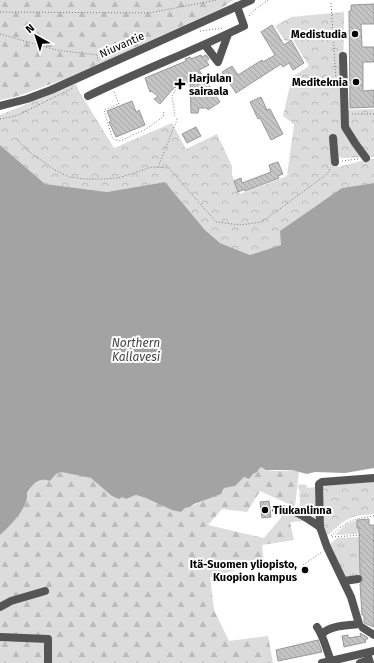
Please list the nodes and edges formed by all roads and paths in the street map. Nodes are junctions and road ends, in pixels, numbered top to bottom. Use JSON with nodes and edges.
{"nodes":[{"id":1,"x":217,"y":0,"type":"edge"},
{"id":2,"x":251,"y":0,"type":"edge"},
{"id":3,"x":268,"y":0,"type":"edge"},
{"id":4,"x":237,"y":6,"type":"junction"},
{"id":5,"x":0,"y":12,"type":"edge"},
{"id":6,"x":243,"y":20,"type":"junction"},
{"id":7,"x":199,"y":31,"type":"dead end"},
{"id":8,"x":227,"y":31,"type":"junction"},
{"id":9,"x":0,"y":34,"type":"edge"},
{"id":10,"x":205,"y":44,"type":"junction"},
{"id":11,"x":342,"y":56,"type":"dead end"},
{"id":12,"x":100,"y":67,"type":"junction"},
{"id":13,"x":110,"y":85,"type":"junction"},
{"id":14,"x":77,"y":86,"type":"dead end"},
{"id":15,"x":175,"y":87,"type":"dead end"},
{"id":16,"x":88,"y":96,"type":"dead end"},
{"id":17,"x":0,"y":106,"type":"edge"},
{"id":18,"x":164,"y":111,"type":"dead end"},
{"id":19,"x":345,"y":114,"type":"junction"},
{"id":20,"x":374,"y":114,"type":"edge"},
{"id":21,"x":175,"y":116,"type":"dead end"},
{"id":22,"x":178,"y":117,"type":"dead end"},
{"id":23,"x":0,"y":119,"type":"edge"},
{"id":24,"x":333,"y":138,"type":"dead end"},
{"id":25,"x":18,"y":140,"type":"dead end"},
{"id":26,"x":366,"y":158,"type":"joint"},
{"id":27,"x":335,"y":162,"type":"junction"},
{"id":28,"x":158,"y":167,"type":"junction"},
{"id":29,"x":374,"y":478,"type":"edge"},
{"id":30,"x":276,"y":509,"type":"dead end"},
{"id":31,"x":374,"y":516,"type":"edge"},
{"id":32,"x":320,"y":527,"type":"junction"},
{"id":33,"x":362,"y":535,"type":"dead end"},
{"id":34,"x":327,"y":548,"type":"junction"},
{"id":35,"x":303,"y":565,"type":"dead end"},
{"id":36,"x":358,"y":579,"type":"dead end"},
{"id":37,"x":344,"y":581,"type":"junction"},
{"id":38,"x":45,"y":591,"type":"dead end"},
{"id":39,"x":0,"y":607,"type":"edge"},
{"id":40,"x":363,"y":628,"type":"dead end"},
{"id":41,"x":374,"y":635,"type":"edge"},
{"id":42,"x":0,"y":637,"type":"edge"},
{"id":43,"x":370,"y":657,"type":"edge"},
{"id":44,"x":331,"y":661,"type":"junction"},
{"id":45,"x":48,"y":663,"type":"edge"},
{"id":46,"x":322,"y":663,"type":"edge"},
{"id":47,"x":360,"y":663,"type":"edge"}],
"edges":[{"from":1,"to":5,"type":"path"},
{"from":2,"to":4,"type":"street","name":"Niuvantie"},
{"from":3,"to":6,"type":"path"},
{"from":4,"to":6,"type":"street"},
{"from":4,"to":12,"type":"street","name":"Niuvantie"},
{"from":6,"to":8,"type":"street"},
{"from":7,"to":8,"type":"path"},
{"from":8,"to":10,"type":"street"},
{"from":8,"to":10,"type":"street"},
{"from":9,"to":12,"type":"path"},
{"from":10,"to":13,"type":"street"},
{"from":11,"to":19,"type":"street"},
{"from":12,"to":17,"type":"street","name":"Niuvantie"},
{"from":13,"to":16,"type":"street"},
{"from":13,"to":18,"type":"path"},
{"from":14,"to":23,"type":"path"},
{"from":15,"to":21,"type":"path"},
{"from":19,"to":20,"type":"path"},
{"from":19,"to":26,"type":"street"},
{"from":22,"to":28,"type":"path"},
{"from":24,"to":27,"type":"street"},
{"from":25,"to":28,"type":"path"},
{"from":26,"to":27,"type":"path"},
{"from":27,"to":28,"type":"path"},
{"from":29,"to":32,"type":"street"},
{"from":30,"to":32,"type":"street"},
{"from":31,"to":33,"type":"path"},
{"from":32,"to":34,"type":"street"},
{"from":34,"to":35,"type":"path"},
{"from":34,"to":37,"type":"street"},
{"from":36,"to":37,"type":"street"},
{"from":37,"to":44,"type":"street"},
{"from":38,"to":39,"type":"street"},
{"from":40,"to":41,"type":"street"},
{"from":42,"to":45,"type":"street"},
{"from":43,"to":44,"type":"street"},
{"from":43,"to":47,"type":"street"},
{"from":44,"to":46,"type":"street"}]}
